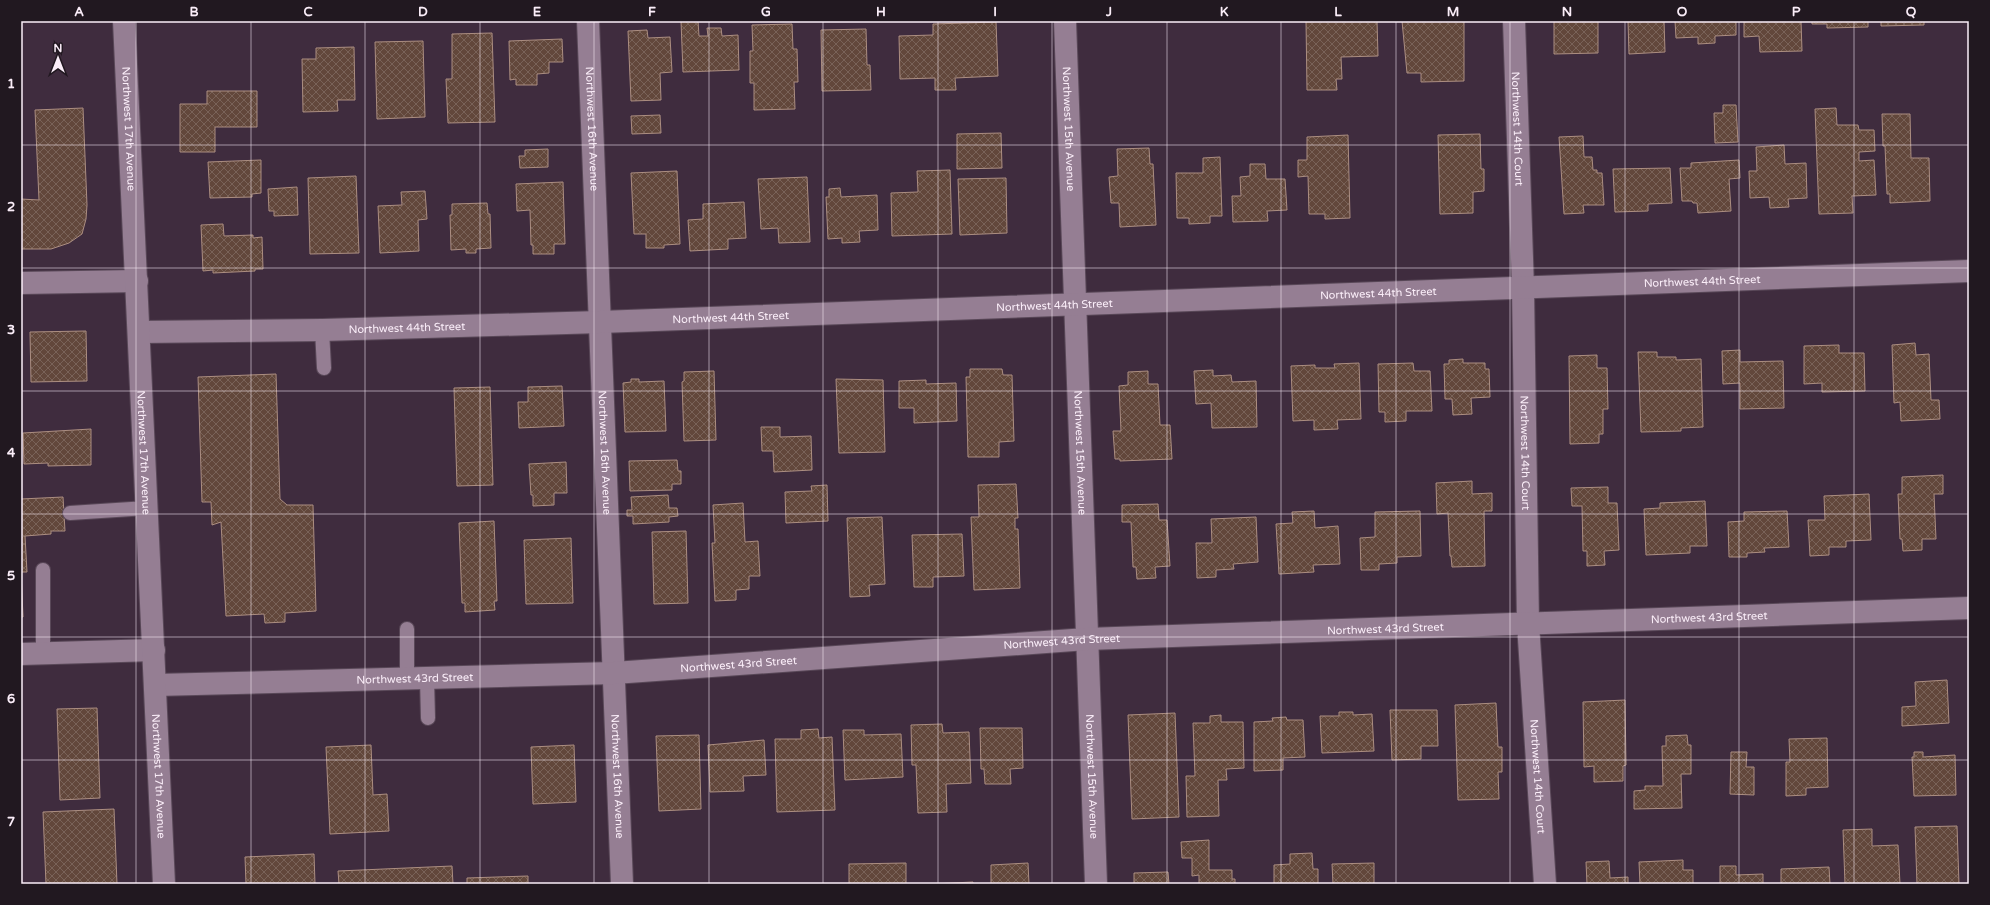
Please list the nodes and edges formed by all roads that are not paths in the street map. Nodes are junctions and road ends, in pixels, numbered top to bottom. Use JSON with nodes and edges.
{"nodes":[{"id":1,"x":124,"y":21,"type":"edge"},
{"id":2,"x":588,"y":21,"type":"edge"},
{"id":3,"x":1065,"y":21,"type":"edge"},
{"id":4,"x":1514,"y":21,"type":"edge"},
{"id":5,"x":1969,"y":271,"type":"edge"},
{"id":6,"x":137,"y":281,"type":"junction"},
{"id":7,"x":21,"y":283,"type":"edge"},
{"id":8,"x":1523,"y":288,"type":"junction"},
{"id":9,"x":1075,"y":303,"type":"junction"},
{"id":10,"x":600,"y":322,"type":"junction"},
{"id":11,"x":322,"y":330,"type":"junction"},
{"id":12,"x":139,"y":332,"type":"junction"},
{"id":13,"x":324,"y":368,"type":"dead end"},
{"id":14,"x":147,"y":508,"type":"junction"},
{"id":15,"x":70,"y":514,"type":"dead end"},
{"id":16,"x":43,"y":570,"type":"dead end"},
{"id":17,"x":1969,"y":608,"type":"edge"},
{"id":18,"x":1528,"y":624,"type":"junction"},
{"id":19,"x":407,"y":629,"type":"dead end"},
{"id":20,"x":1087,"y":639,"type":"junction"},
{"id":21,"x":154,"y":650,"type":"junction"},
{"id":22,"x":43,"y":653,"type":"junction"},
{"id":23,"x":21,"y":654,"type":"edge"},
{"id":24,"x":614,"y":673,"type":"junction"},
{"id":25,"x":417,"y":679,"type":"junction"},
{"id":26,"x":156,"y":686,"type":"junction"},
{"id":27,"x":428,"y":718,"type":"dead end"},
{"id":28,"x":164,"y":884,"type":"edge"},
{"id":29,"x":622,"y":884,"type":"edge"},
{"id":30,"x":1096,"y":884,"type":"edge"},
{"id":31,"x":1545,"y":884,"type":"edge"}],
"edges":[{"from":1,"to":6,"type":"street","name":"Northwest 17th Avenue"},
{"from":2,"to":10,"type":"street","name":"Northwest 16th Avenue"},
{"from":3,"to":9,"type":"street","name":"Northwest 15th Avenue"},
{"from":4,"to":8,"type":"street","name":"Northwest 14th Court"},
{"from":5,"to":8,"type":"street","name":"Northwest 44th Street"},
{"from":6,"to":7,"type":"street"},
{"from":6,"to":12,"type":"street","name":"Northwest 17th Avenue"},
{"from":8,"to":9,"type":"street","name":"Northwest 44th Street"},
{"from":8,"to":18,"type":"street","name":"Northwest 14th Court"},
{"from":9,"to":10,"type":"street","name":"Northwest 44th Street"},
{"from":9,"to":20,"type":"street","name":"Northwest 15th Avenue"},
{"from":10,"to":11,"type":"street","name":"Northwest 44th Street"},
{"from":10,"to":24,"type":"street","name":"Northwest 16th Avenue"},
{"from":11,"to":12,"type":"street","name":"Northwest 44th Street"},
{"from":11,"to":13,"type":"lane"},
{"from":12,"to":14,"type":"street","name":"Northwest 17th Avenue"},
{"from":14,"to":15,"type":"lane"},
{"from":14,"to":21,"type":"street","name":"Northwest 17th Avenue"},
{"from":16,"to":22,"type":"lane"},
{"from":17,"to":18,"type":"street","name":"Northwest 43rd Street"},
{"from":18,"to":20,"type":"street","name":"Northwest 43rd Street"},
{"from":18,"to":31,"type":"street","name":"Northwest 14th Court"},
{"from":19,"to":25,"type":"lane"},
{"from":20,"to":24,"type":"street","name":"Northwest 43rd Street"},
{"from":20,"to":30,"type":"street","name":"Northwest 15th Avenue"},
{"from":21,"to":22,"type":"street"},
{"from":21,"to":26,"type":"street","name":"Northwest 17th Avenue"},
{"from":22,"to":23,"type":"street"},
{"from":24,"to":25,"type":"street","name":"Northwest 43rd Street"},
{"from":24,"to":29,"type":"street","name":"Northwest 16th Avenue"},
{"from":25,"to":26,"type":"street","name":"Northwest 43rd Street"},
{"from":25,"to":27,"type":"lane"},
{"from":26,"to":28,"type":"street","name":"Northwest 17th Avenue"}]}
